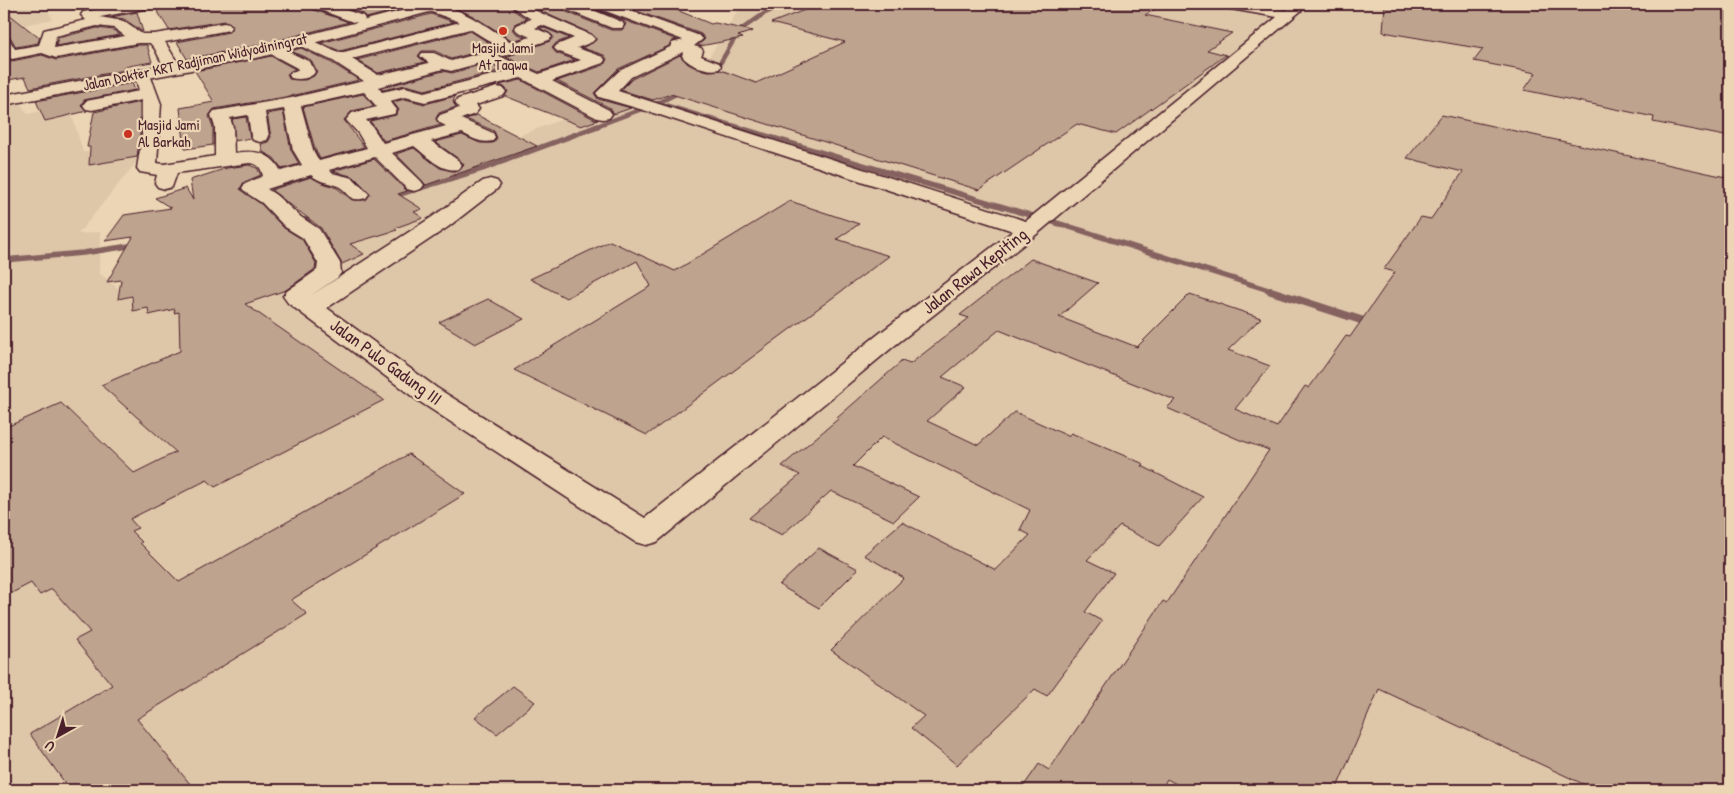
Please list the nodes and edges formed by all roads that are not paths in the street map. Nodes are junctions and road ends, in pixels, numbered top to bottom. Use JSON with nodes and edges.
{"nodes":[{"id":1,"x":149,"y":4,"type":"edge"},
{"id":2,"x":543,"y":4,"type":"edge"},
{"id":3,"x":571,"y":4,"type":"edge"},
{"id":4,"x":600,"y":4,"type":"edge"},
{"id":5,"x":642,"y":4,"type":"edge"},
{"id":6,"x":1225,"y":4,"type":"edge"},
{"id":7,"x":430,"y":5,"type":"edge"},
{"id":8,"x":329,"y":6,"type":"edge"},
{"id":9,"x":1295,"y":9,"type":"edge"},
{"id":10,"x":617,"y":10,"type":"junction"},
{"id":11,"x":360,"y":13,"type":"junction"},
{"id":12,"x":542,"y":20,"type":"junction"},
{"id":13,"x":97,"y":22,"type":"junction"},
{"id":14,"x":470,"y":24,"type":"junction"},
{"id":15,"x":224,"y":27,"type":"dead end"},
{"id":16,"x":638,"y":34,"type":"dead end"},
{"id":17,"x":46,"y":35,"type":"junction"},
{"id":18,"x":138,"y":38,"type":"junction"},
{"id":19,"x":154,"y":39,"type":"junction"},
{"id":20,"x":301,"y":41,"type":"junction"},
{"id":21,"x":4,"y":42,"type":"edge"},
{"id":22,"x":396,"y":44,"type":"junction"},
{"id":23,"x":663,"y":44,"type":"dead end"},
{"id":24,"x":681,"y":47,"type":"junction"},
{"id":25,"x":274,"y":49,"type":"junction"},
{"id":26,"x":339,"y":58,"type":"junction"},
{"id":27,"x":169,"y":62,"type":"junction"},
{"id":28,"x":443,"y":64,"type":"junction"},
{"id":29,"x":713,"y":66,"type":"dead end"},
{"id":30,"x":143,"y":74,"type":"junction"},
{"id":31,"x":297,"y":75,"type":"dead end"},
{"id":32,"x":530,"y":76,"type":"junction"},
{"id":33,"x":498,"y":80,"type":"junction"},
{"id":34,"x":374,"y":88,"type":"junction"},
{"id":35,"x":4,"y":91,"type":"edge"},
{"id":36,"x":149,"y":94,"type":"junction"},
{"id":37,"x":4,"y":100,"type":"edge"},
{"id":38,"x":291,"y":103,"type":"junction"},
{"id":39,"x":92,"y":105,"type":"dead end"},
{"id":40,"x":256,"y":108,"type":"junction"},
{"id":41,"x":603,"y":114,"type":"dead end"},
{"id":42,"x":464,"y":127,"type":"junction"},
{"id":43,"x":260,"y":136,"type":"dead end"},
{"id":44,"x":486,"y":137,"type":"dead end"},
{"id":45,"x":417,"y":140,"type":"junction"},
{"id":46,"x":377,"y":148,"type":"junction"},
{"id":47,"x":225,"y":160,"type":"junction"},
{"id":48,"x":452,"y":165,"type":"dead end"},
{"id":49,"x":313,"y":167,"type":"junction"},
{"id":50,"x":274,"y":179,"type":"junction"},
{"id":51,"x":414,"y":185,"type":"dead end"},
{"id":52,"x":490,"y":185,"type":"dead end"},
{"id":53,"x":359,"y":194,"type":"dead end"},
{"id":54,"x":1037,"y":223,"type":"junction"},
{"id":55,"x":311,"y":308,"type":"junction"},
{"id":56,"x":646,"y":534,"type":"joint"}],
"edges":[{"from":1,"to":13,"type":"street"},
{"from":2,"to":12,"type":"street"},
{"from":3,"to":16,"type":"street"},
{"from":4,"to":10,"type":"street"},
{"from":5,"to":10,"type":"street"},
{"from":6,"to":9,"type":"street"},
{"from":7,"to":11,"type":"street","name":"Jalan Dokter KRT Radjiman Widyodiningrat"},
{"from":7,"to":14,"type":"street"},
{"from":7,"to":20,"type":"street","name":"Jalan Dokter KRT Radjiman Widyodiningrat"},
{"from":8,"to":11,"type":"street"},
{"from":9,"to":54,"type":"street","name":"Jalan Rawa Kepiting"},
{"from":10,"to":24,"type":"street"},
{"from":11,"to":27,"type":"street","name":"Jalan Dokter KRT Radjiman Widyodiningrat"},
{"from":12,"to":14,"type":"street"},
{"from":12,"to":32,"type":"street"},
{"from":13,"to":17,"type":"street"},
{"from":13,"to":18,"type":"street"},
{"from":14,"to":22,"type":"street"},
{"from":15,"to":19,"type":"street"},
{"from":17,"to":18,"type":"street"},
{"from":17,"to":21,"type":"street"},
{"from":18,"to":19,"type":"street"},
{"from":19,"to":27,"type":"street"},
{"from":20,"to":25,"type":"street","name":"Jalan Dokter KRT Radjiman Widyodiningrat"},
{"from":20,"to":26,"type":"street"},
{"from":22,"to":26,"type":"street"},
{"from":22,"to":28,"type":"street"},
{"from":23,"to":24,"type":"street"},
{"from":24,"to":29,"type":"street"},
{"from":24,"to":54,"type":"street"},
{"from":25,"to":30,"type":"street","name":"Jalan Dokter KRT Radjiman Widyodiningrat"},
{"from":25,"to":31,"type":"street"},
{"from":26,"to":34,"type":"street"},
{"from":27,"to":35,"type":"street","name":"Jalan Dokter KRT Radjiman Widyodiningrat"},
{"from":28,"to":32,"type":"street"},
{"from":28,"to":34,"type":"street"},
{"from":30,"to":36,"type":"street"},
{"from":30,"to":37,"type":"street","name":"Jalan Dokter KRT Radjiman Widyodiningrat"},
{"from":32,"to":33,"type":"street"},
{"from":32,"to":41,"type":"street"},
{"from":33,"to":34,"type":"street"},
{"from":33,"to":42,"type":"street"},
{"from":34,"to":38,"type":"street"},
{"from":34,"to":46,"type":"street"},
{"from":36,"to":39,"type":"street"},
{"from":36,"to":47,"type":"street"},
{"from":38,"to":40,"type":"street"},
{"from":38,"to":49,"type":"street"},
{"from":40,"to":43,"type":"street"},
{"from":40,"to":47,"type":"street"},
{"from":42,"to":44,"type":"street"},
{"from":42,"to":45,"type":"street"},
{"from":45,"to":46,"type":"street"},
{"from":45,"to":48,"type":"street"},
{"from":46,"to":49,"type":"street"},
{"from":46,"to":51,"type":"street"},
{"from":47,"to":50,"type":"street"},
{"from":49,"to":50,"type":"street"},
{"from":49,"to":53,"type":"street"},
{"from":50,"to":55,"type":"street"},
{"from":52,"to":55,"type":"street","name":"Jalan Pulo Gadung III"},
{"from":54,"to":56,"type":"street","name":"Jalan Rawa Kepiting"},
{"from":55,"to":56,"type":"street","name":"Jalan Pulo Gadung III"}]}
